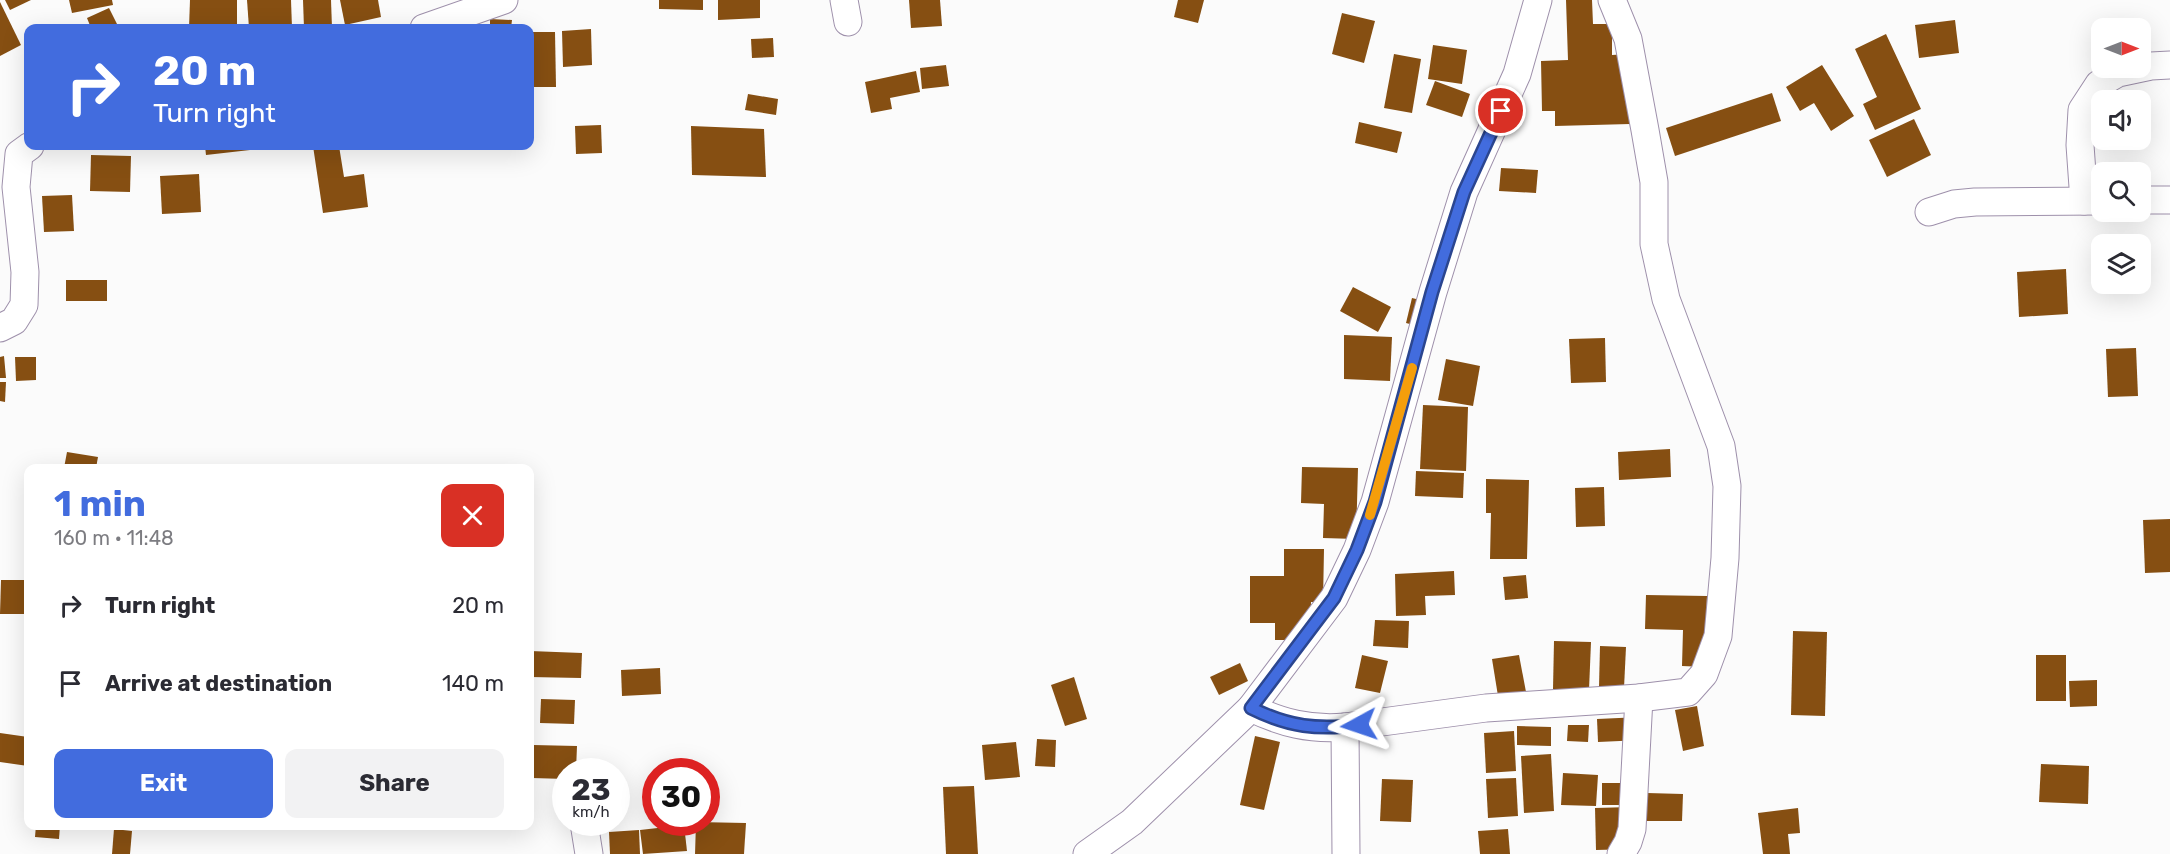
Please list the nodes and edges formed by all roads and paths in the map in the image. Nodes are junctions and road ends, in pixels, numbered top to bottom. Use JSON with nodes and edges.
{"nodes":[{"id":1,"x":504,"y":0,"type":"edge"},
{"id":2,"x":1538,"y":0,"type":"edge"},
{"id":3,"x":1612,"y":0,"type":"edge"},
{"id":4,"x":435,"y":24,"type":"edge"},
{"id":5,"x":2170,"y":65,"type":"edge"},
{"id":6,"x":24,"y":150,"type":"edge"},
{"id":7,"x":2091,"y":196,"type":"edge"},
{"id":8,"x":2170,"y":200,"type":"edge"},
{"id":9,"x":2091,"y":201,"type":"edge"},
{"id":10,"x":2151,"y":201,"type":"edge"},
{"id":11,"x":1929,"y":212,"type":"dead end"},
{"id":12,"x":0,"y":328,"type":"edge"},
{"id":13,"x":1639,"y":698,"type":"junction"},
{"id":14,"x":1251,"y":708,"type":"junction"},
{"id":15,"x":1345,"y":727,"type":"junction"},
{"id":16,"x":586,"y":836,"type":"edge"},
{"id":17,"x":589,"y":854,"type":"edge"},
{"id":18,"x":1087,"y":854,"type":"edge"},
{"id":19,"x":1346,"y":854,"type":"edge"},
{"id":20,"x":1621,"y":854,"type":"edge"}],
"edges":[{"from":1,"to":4,"type":"street"},
{"from":2,"to":14,"type":"street"},
{"from":3,"to":13,"type":"street"},
{"from":5,"to":7,"type":"street"},
{"from":6,"to":12,"type":"street"},
{"from":8,"to":10,"type":"street"},
{"from":9,"to":11,"type":"street"},
{"from":13,"to":15,"type":"street"},
{"from":13,"to":20,"type":"street"},
{"from":14,"to":15,"type":"street"},
{"from":14,"to":18,"type":"street"},
{"from":15,"to":19,"type":"street"},
{"from":16,"to":17,"type":"street"}]}
